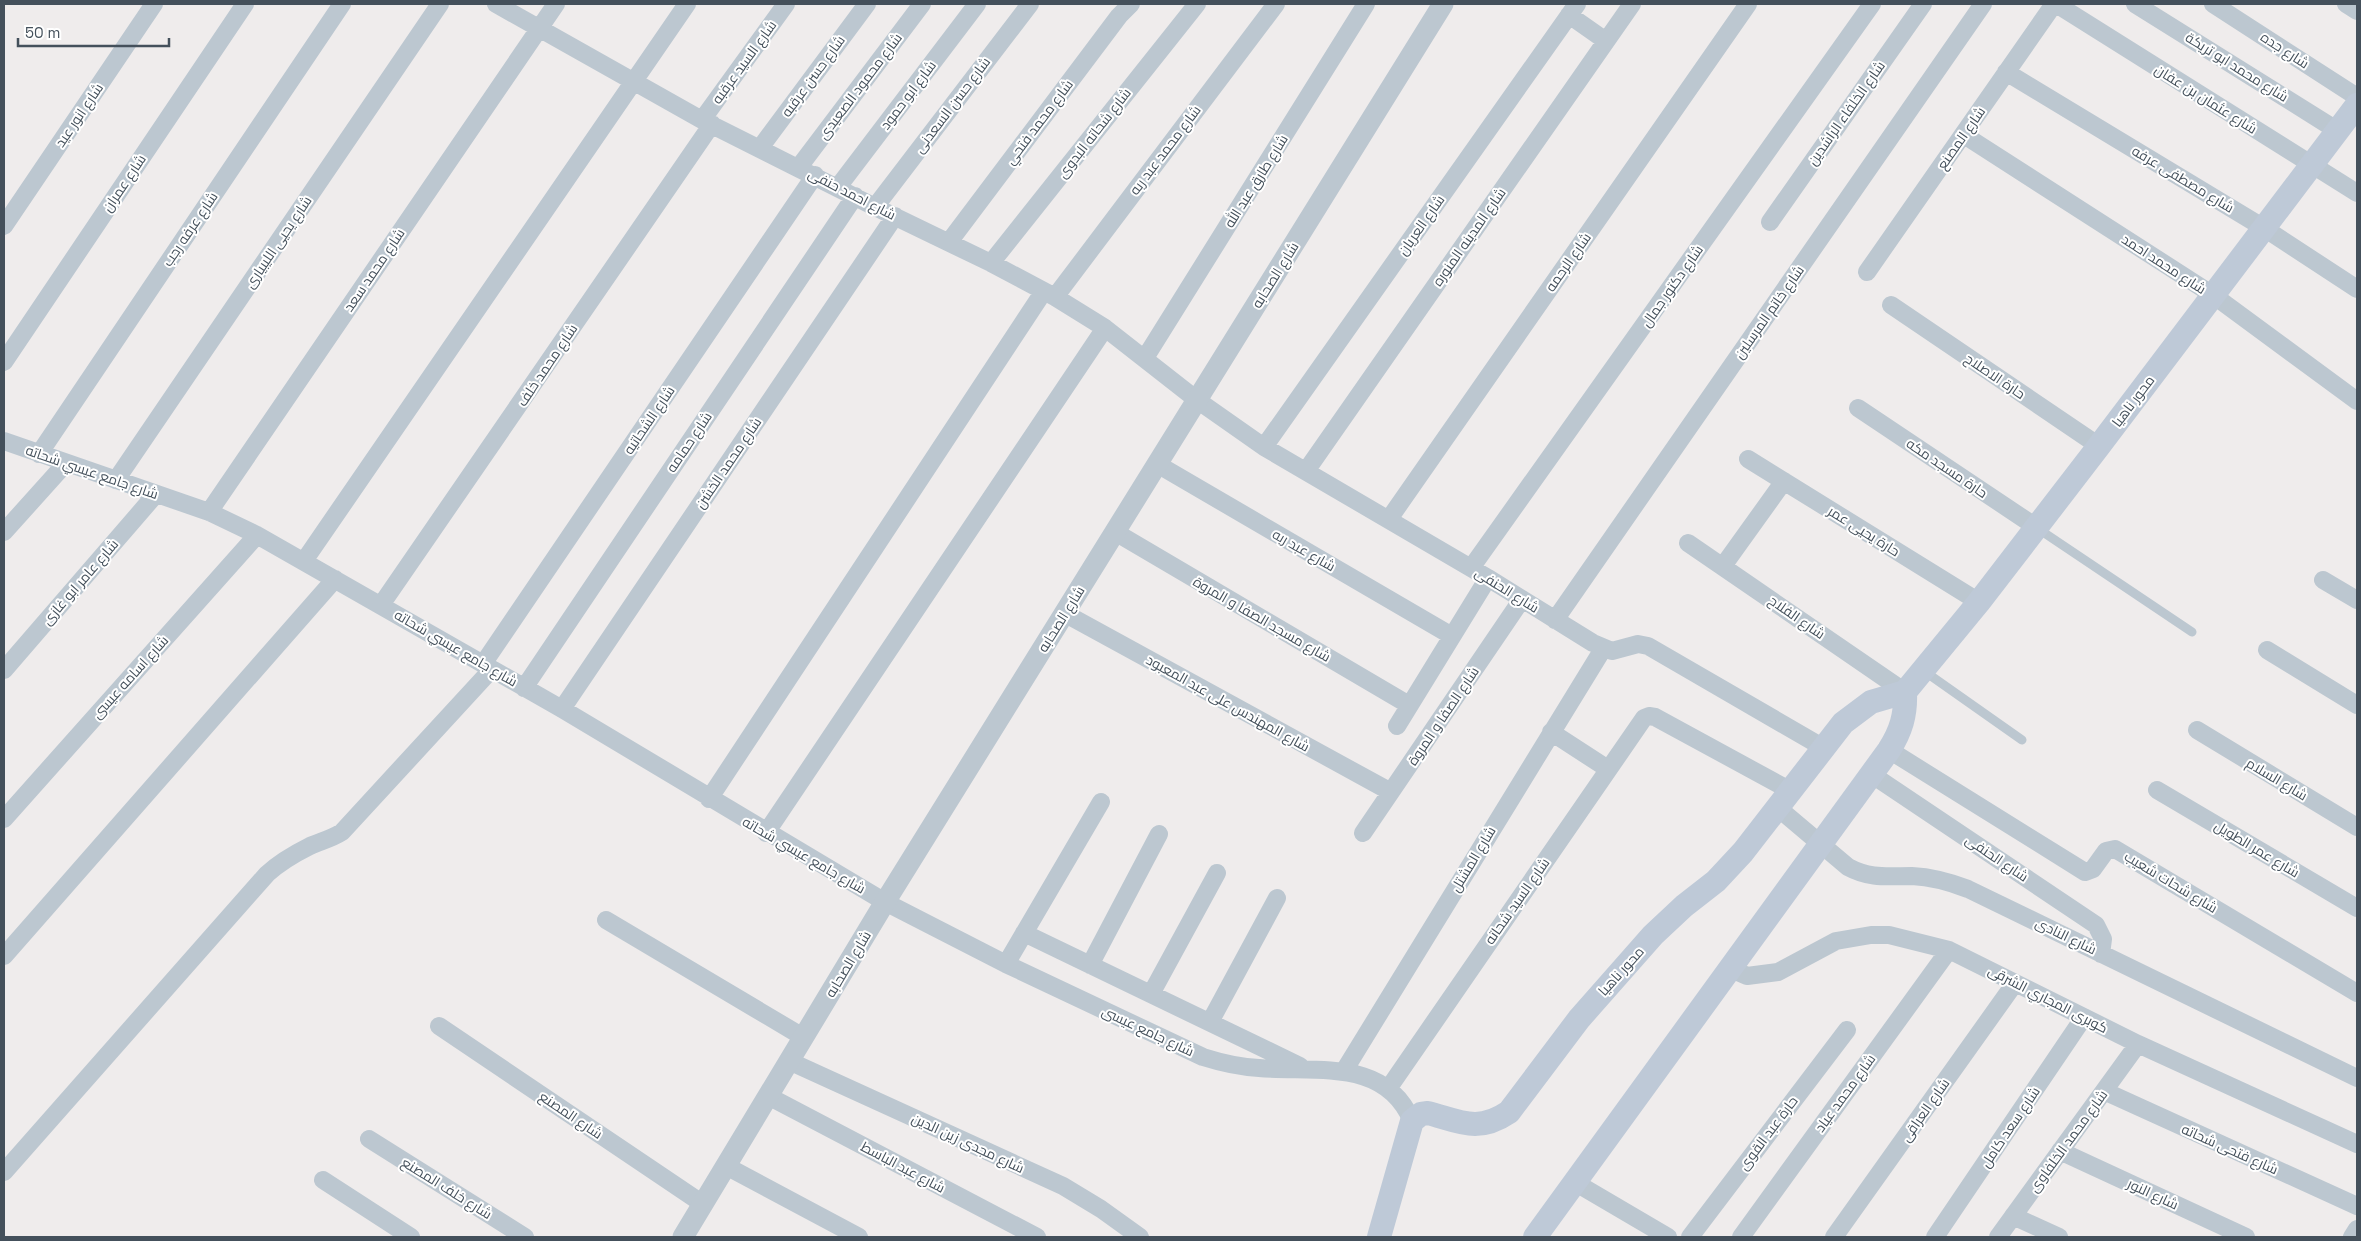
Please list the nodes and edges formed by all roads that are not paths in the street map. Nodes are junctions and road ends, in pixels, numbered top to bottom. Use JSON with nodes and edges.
{"nodes":[{"id":1,"x":154,"y":4,"type":"edge"},
{"id":2,"x":245,"y":4,"type":"edge"},
{"id":3,"x":342,"y":4,"type":"edge"},
{"id":4,"x":440,"y":4,"type":"edge"},
{"id":5,"x":496,"y":4,"type":"edge"},
{"id":6,"x":556,"y":4,"type":"edge"},
{"id":7,"x":687,"y":4,"type":"edge"},
{"id":8,"x":786,"y":4,"type":"edge"},
{"id":9,"x":867,"y":4,"type":"edge"},
{"id":10,"x":922,"y":4,"type":"edge"},
{"id":11,"x":977,"y":4,"type":"edge"},
{"id":12,"x":1030,"y":4,"type":"edge"},
{"id":13,"x":1131,"y":4,"type":"edge"},
{"id":14,"x":1197,"y":4,"type":"edge"},
{"id":15,"x":1276,"y":4,"type":"edge"},
{"id":16,"x":1366,"y":4,"type":"edge"},
{"id":17,"x":1443,"y":4,"type":"edge"},
{"id":18,"x":1632,"y":4,"type":"edge"},
{"id":19,"x":1748,"y":4,"type":"edge"},
{"id":20,"x":1872,"y":4,"type":"edge"},
{"id":21,"x":1923,"y":4,"type":"edge"},
{"id":22,"x":1983,"y":4,"type":"edge"},
{"id":23,"x":2055,"y":4,"type":"edge"},
{"id":24,"x":2135,"y":4,"type":"edge"},
{"id":25,"x":2213,"y":4,"type":"edge"},
{"id":26,"x":2346,"y":4,"type":"edge"},
{"id":27,"x":1573,"y":9,"type":"edge"},
{"id":28,"x":2357,"y":11,"type":"edge"},
{"id":29,"x":539,"y":28,"type":"junction"},
{"id":30,"x":1606,"y":41,"type":"junction"},
{"id":31,"x":2006,"y":72,"type":"junction"},
{"id":32,"x":634,"y":81,"type":"junction"},
{"id":33,"x":2357,"y":97,"type":"edge"},
{"id":34,"x":2357,"y":105,"type":"edge"},
{"id":35,"x":707,"y":122,"type":"junction"},
{"id":36,"x":2338,"y":131,"type":"junction"},
{"id":37,"x":1964,"y":135,"type":"junction"},
{"id":38,"x":760,"y":148,"type":"junction"},
{"id":39,"x":2312,"y":166,"type":"junction"},
{"id":40,"x":799,"y":167,"type":"junction"},
{"id":41,"x":815,"y":175,"type":"junction"},
{"id":42,"x":838,"y":187,"type":"junction"},
{"id":43,"x":2357,"y":193,"type":"edge"},
{"id":44,"x":855,"y":196,"type":"junction"},
{"id":45,"x":875,"y":207,"type":"junction"},
{"id":46,"x":895,"y":216,"type":"junction"},
{"id":47,"x":1770,"y":222,"type":"dead end"},
{"id":48,"x":4,"y":226,"type":"edge"},
{"id":49,"x":2264,"y":228,"type":"junction"},
{"id":50,"x":949,"y":242,"type":"junction"},
{"id":51,"x":991,"y":262,"type":"junction"},
{"id":52,"x":1868,"y":272,"type":"dead end"},
{"id":53,"x":2357,"y":289,"type":"edge"},
{"id":54,"x":1050,"y":294,"type":"junction"},
{"id":55,"x":2213,"y":295,"type":"junction"},
{"id":56,"x":1891,"y":305,"type":"dead end"},
{"id":57,"x":1105,"y":328,"type":"junction"},
{"id":58,"x":1145,"y":358,"type":"junction"},
{"id":59,"x":4,"y":362,"type":"edge"},
{"id":60,"x":1198,"y":400,"type":"junction"},
{"id":61,"x":2357,"y":401,"type":"edge"},
{"id":62,"x":1858,"y":408,"type":"dead end"},
{"id":63,"x":4,"y":441,"type":"edge"},
{"id":64,"x":2099,"y":446,"type":"junction"},
{"id":65,"x":1264,"y":447,"type":"junction"},
{"id":66,"x":39,"y":454,"type":"junction"},
{"id":67,"x":1748,"y":459,"type":"dead end"},
{"id":68,"x":66,"y":463,"type":"junction"},
{"id":69,"x":1157,"y":464,"type":"junction"},
{"id":70,"x":1306,"y":471,"type":"junction"},
{"id":71,"x":116,"y":480,"type":"junction"},
{"id":72,"x":1784,"y":481,"type":"junction"},
{"id":73,"x":156,"y":494,"type":"junction"},
{"id":74,"x":209,"y":512,"type":"junction"},
{"id":75,"x":1388,"y":519,"type":"junction"},
{"id":76,"x":2036,"y":528,"type":"junction"},
{"id":77,"x":4,"y":532,"type":"edge"},
{"id":78,"x":1115,"y":532,"type":"junction"},
{"id":79,"x":257,"y":535,"type":"junction"},
{"id":80,"x":1688,"y":543,"type":"dead end"},
{"id":81,"x":304,"y":561,"type":"junction"},
{"id":82,"x":1722,"y":566,"type":"junction"},
{"id":83,"x":1471,"y":568,"type":"junction"},
{"id":84,"x":1488,"y":578,"type":"junction"},
{"id":85,"x":336,"y":580,"type":"junction"},
{"id":86,"x":2323,"y":580,"type":"dead end"},
{"id":87,"x":1522,"y":599,"type":"junction"},
{"id":88,"x":2357,"y":600,"type":"edge"},
{"id":89,"x":1979,"y":602,"type":"junction"},
{"id":90,"x":381,"y":605,"type":"junction"},
{"id":91,"x":1064,"y":613,"type":"junction"},
{"id":92,"x":1555,"y":620,"type":"junction"},
{"id":93,"x":2192,"y":632,"type":"dead end"},
{"id":94,"x":1452,"y":636,"type":"junction"},
{"id":95,"x":1603,"y":649,"type":"junction"},
{"id":96,"x":2267,"y":650,"type":"dead end"},
{"id":97,"x":487,"y":666,"type":"junction"},
{"id":98,"x":4,"y":670,"type":"edge"},
{"id":99,"x":1923,"y":670,"type":"junction"},
{"id":100,"x":524,"y":688,"type":"junction"},
{"id":101,"x":1905,"y":692,"type":"junction"},
{"id":102,"x":2357,"y":704,"type":"edge"},
{"id":103,"x":1409,"y":705,"type":"junction"},
{"id":104,"x":562,"y":709,"type":"junction"},
{"id":105,"x":1649,"y":716,"type":"joint"},
{"id":106,"x":1397,"y":726,"type":"dead end"},
{"id":107,"x":2197,"y":730,"type":"dead end"},
{"id":108,"x":1551,"y":732,"type":"junction"},
{"id":109,"x":2022,"y":740,"type":"dead end"},
{"id":110,"x":1824,"y":748,"type":"junction"},
{"id":111,"x":1889,"y":750,"type":"junction"},
{"id":112,"x":1608,"y":769,"type":"junction"},
{"id":113,"x":1871,"y":774,"type":"junction"},
{"id":114,"x":2157,"y":790,"type":"dead end"},
{"id":115,"x":1391,"y":792,"type":"junction"},
{"id":116,"x":709,"y":799,"type":"junction"},
{"id":117,"x":1784,"y":800,"type":"junction"},
{"id":118,"x":1100,"y":802,"type":"dead end"},
{"id":119,"x":4,"y":820,"type":"edge"},
{"id":120,"x":2357,"y":827,"type":"edge"},
{"id":121,"x":766,"y":833,"type":"junction"},
{"id":122,"x":1363,"y":833,"type":"dead end"},
{"id":123,"x":1159,"y":834,"type":"dead end"},
{"id":124,"x":1820,"y":844,"type":"junction"},
{"id":125,"x":1217,"y":873,"type":"dead end"},
{"id":126,"x":1277,"y":898,"type":"dead end"},
{"id":127,"x":885,"y":902,"type":"junction"},
{"id":128,"x":2357,"y":908,"type":"edge"},
{"id":129,"x":606,"y":920,"type":"dead end"},
{"id":130,"x":1024,"y":933,"type":"junction"},
{"id":131,"x":1949,"y":950,"type":"junction"},
{"id":132,"x":2101,"y":954,"type":"junction"},
{"id":133,"x":4,"y":956,"type":"edge"},
{"id":134,"x":1006,"y":964,"type":"junction"},
{"id":135,"x":1090,"y":965,"type":"junction"},
{"id":136,"x":1730,"y":969,"type":"junction"},
{"id":137,"x":2016,"y":983,"type":"junction"},
{"id":138,"x":2357,"y":993,"type":"edge"},
{"id":139,"x":1151,"y":994,"type":"junction"},
{"id":140,"x":2084,"y":1017,"type":"junction"},
{"id":141,"x":1210,"y":1022,"type":"junction"},
{"id":142,"x":439,"y":1026,"type":"dead end"},
{"id":143,"x":1847,"y":1030,"type":"dead end"},
{"id":144,"x":803,"y":1037,"type":"junction"},
{"id":145,"x":2138,"y":1044,"type":"junction"},
{"id":146,"x":789,"y":1061,"type":"junction"},
{"id":147,"x":1307,"y":1070,"type":"junction"},
{"id":148,"x":1344,"y":1071,"type":"junction"},
{"id":149,"x":2357,"y":1078,"type":"edge"},
{"id":150,"x":1388,"y":1089,"type":"junction"},
{"id":151,"x":2104,"y":1091,"type":"junction"},
{"id":152,"x":768,"y":1096,"type":"junction"},
{"id":153,"x":1412,"y":1121,"type":"junction"},
{"id":154,"x":369,"y":1139,"type":"dead end"},
{"id":155,"x":2357,"y":1144,"type":"edge"},
{"id":156,"x":2060,"y":1151,"type":"junction"},
{"id":157,"x":726,"y":1166,"type":"junction"},
{"id":158,"x":4,"y":1172,"type":"edge"},
{"id":159,"x":323,"y":1180,"type":"dead end"},
{"id":160,"x":1576,"y":1183,"type":"junction"},
{"id":161,"x":703,"y":1204,"type":"junction"},
{"id":162,"x":2357,"y":1206,"type":"edge"},
{"id":163,"x":2013,"y":1216,"type":"junction"},
{"id":164,"x":411,"y":1237,"type":"edge"},
{"id":165,"x":525,"y":1237,"type":"edge"},
{"id":166,"x":683,"y":1237,"type":"edge"},
{"id":167,"x":859,"y":1237,"type":"edge"},
{"id":168,"x":1037,"y":1237,"type":"edge"},
{"id":169,"x":1140,"y":1237,"type":"edge"},
{"id":170,"x":1379,"y":1237,"type":"edge"},
{"id":171,"x":1535,"y":1237,"type":"edge"},
{"id":172,"x":1668,"y":1237,"type":"edge"},
{"id":173,"x":1690,"y":1237,"type":"edge"},
{"id":174,"x":1741,"y":1237,"type":"edge"},
{"id":175,"x":1834,"y":1237,"type":"edge"},
{"id":176,"x":1935,"y":1237,"type":"edge"},
{"id":177,"x":1998,"y":1237,"type":"edge"},
{"id":178,"x":2059,"y":1237,"type":"edge"},
{"id":179,"x":2246,"y":1237,"type":"edge"}],
"edges":[{"from":1,"to":48,"type":"street","name":"شارع انور عيد"},
{"from":2,"to":59,"type":"street","name":"شارع عمران"},
{"from":3,"to":66,"type":"street","name":"شارع عرفه رجب"},
{"from":4,"to":71,"type":"street","name":"شارع يحيى الليبيارى"},
{"from":5,"to":29,"type":"street","name":"شارع احمد حنفى"},
{"from":6,"to":29,"type":"street","name":"شارع محمد سعد"},
{"from":7,"to":32,"type":"street"},
{"from":8,"to":35,"type":"street","name":"شارع السيد عرقبه"},
{"from":9,"to":38,"type":"street","name":"شارع حسن عرقبه"},
{"from":10,"to":40,"type":"street","name":"شارع محمود الصعيدى"},
{"from":11,"to":42,"type":"street","name":"شارع ابو حمود"},
{"from":12,"to":45,"type":"street","name":"شارع حسن السعدنى"},
{"from":13,"to":50,"type":"street","name":"شارع محمد فتحي"},
{"from":14,"to":51,"type":"street","name":"شارع شحاته البدوى"},
{"from":15,"to":54,"type":"street","name":"شارع محمد عبد ربه"},
{"from":16,"to":58,"type":"street","name":"شارع طارق عبد الله"},
{"from":17,"to":60,"type":"street","name":"شارع الصحابه"},
{"from":18,"to":30,"type":"street","name":"شارع المدينه المنوره"},
{"from":19,"to":75,"type":"street","name":"شارع الرحمه"},
{"from":20,"to":83,"type":"street","name":"شارع دكتور جمال"},
{"from":21,"to":47,"type":"street","name":"شارع الخلفاء الراشدين"},
{"from":22,"to":92,"type":"street","name":"شارع خاتم المرسلين"},
{"from":23,"to":31,"type":"street","name":"شارع المصنع"},
{"from":23,"to":39,"type":"street","name":"شارع عثمان بن عفان"},
{"from":24,"to":36,"type":"street","name":"شارع محمد ابو تريكة"},
{"from":25,"to":33,"type":"street","name":"شارع جده"},
{"from":26,"to":28,"type":"street"},
{"from":27,"to":30,"type":"street"},
{"from":27,"to":65,"type":"street","name":"شارع العريان"},
{"from":29,"to":32,"type":"street","name":"شارع احمد حنفى"},
{"from":29,"to":74,"type":"street","name":"شارع محمد سعد"},
{"from":30,"to":70,"type":"street","name":"شارع المدينه المنوره"},
{"from":31,"to":37,"type":"street","name":"شارع المصنع"},
{"from":31,"to":49,"type":"street","name":"شارع مصطفى عرفه"},
{"from":32,"to":35,"type":"street","name":"شارع احمد حنفى"},
{"from":32,"to":81,"type":"street"},
{"from":34,"to":36,"type":"main road","name":"محور ناهيا"},
{"from":35,"to":38,"type":"street","name":"شارع احمد حنفى"},
{"from":35,"to":90,"type":"street","name":"شارع محمد خلف"},
{"from":36,"to":39,"type":"main road","name":"محور ناهيا"},
{"from":37,"to":52,"type":"street","name":"شارع المصنع"},
{"from":37,"to":55,"type":"street","name":"شارع محمد احمد"},
{"from":38,"to":40,"type":"street","name":"شارع احمد حنفى"},
{"from":39,"to":43,"type":"street","name":"شارع عثمان بن عفان"},
{"from":39,"to":49,"type":"main road","name":"محور ناهيا"},
{"from":40,"to":41,"type":"street","name":"شارع احمد حنفى"},
{"from":41,"to":42,"type":"street","name":"شارع احمد حنفى"},
{"from":41,"to":97,"type":"street","name":"شارع الشحاتيه"},
{"from":42,"to":44,"type":"street","name":"شارع احمد حنفى"},
{"from":44,"to":45,"type":"street","name":"شارع احمد حنفى"},
{"from":44,"to":100,"type":"street","name":"شارع حمامه"},
{"from":45,"to":46,"type":"street","name":"شارع احمد حنفى"},
{"from":46,"to":50,"type":"street","name":"شارع احمد حنفى"},
{"from":46,"to":104,"type":"street","name":"شارع محمد الخشن"},
{"from":49,"to":53,"type":"street","name":"شارع مصطفى عرفه"},
{"from":49,"to":55,"type":"main road","name":"محور ناهيا"},
{"from":50,"to":51,"type":"street","name":"شارع احمد حنفى"},
{"from":51,"to":54,"type":"street","name":"شارع احمد حنفى"},
{"from":54,"to":57,"type":"street","name":"شارع احمد حنفى"},
{"from":54,"to":116,"type":"street","name":"شارع محمد عبد ربه"},
{"from":55,"to":61,"type":"street","name":"شارع محمد احمد"},
{"from":55,"to":64,"type":"main road","name":"محور ناهيا"},
{"from":56,"to":64,"type":"street","name":"حارة الاصلاح"},
{"from":57,"to":58,"type":"street","name":"شارع احمد حنفى"},
{"from":57,"to":121,"type":"street"},
{"from":58,"to":60,"type":"street","name":"شارع احمد حنفى"},
{"from":60,"to":65,"type":"street","name":"شارع الحنفى"},
{"from":60,"to":69,"type":"street","name":"شارع الصحابه"},
{"from":62,"to":76,"type":"street","name":"حارة مسجد مكه"},
{"from":63,"to":66,"type":"street","name":"شارع جامع عيسي شحاته"},
{"from":64,"to":76,"type":"main road","name":"محور ناهيا"},
{"from":65,"to":70,"type":"street","name":"شارع الحنفى"},
{"from":66,"to":68,"type":"street","name":"شارع جامع عيسي شحاته"},
{"from":67,"to":72,"type":"street","name":"حارة يحيى عمر"},
{"from":68,"to":71,"type":"street","name":"شارع جامع عيسي شحاته"},
{"from":68,"to":77,"type":"street"},
{"from":69,"to":78,"type":"street","name":"شارع الصحابه"},
{"from":69,"to":94,"type":"street","name":"شارع عبد ربه"},
{"from":70,"to":75,"type":"street","name":"شارع الحنفى"},
{"from":71,"to":73,"type":"street","name":"شارع جامع عيسي شحاته"},
{"from":72,"to":82,"type":"street"},
{"from":72,"to":89,"type":"street","name":"حارة يحيى عمر"},
{"from":73,"to":74,"type":"street","name":"شارع جامع عيسي شحاته"},
{"from":73,"to":98,"type":"street","name":"شارع عامر ابو غازى"},
{"from":74,"to":79,"type":"street","name":"شارع جامع عيسي شحاته"},
{"from":75,"to":83,"type":"street","name":"شارع الحنفى"},
{"from":76,"to":89,"type":"main road","name":"محور ناهيا"},
{"from":76,"to":93,"type":"lane"},
{"from":78,"to":91,"type":"street","name":"شارع الصحابه"},
{"from":78,"to":103,"type":"street","name":"شارع مسجد الصفا و المروة"},
{"from":79,"to":81,"type":"street","name":"شارع جامع عيسي شحاته"},
{"from":79,"to":119,"type":"street","name":"شارع اسامه عيسى"},
{"from":80,"to":82,"type":"street","name":"شارع الفلاح"},
{"from":81,"to":85,"type":"street","name":"شارع جامع عيسي شحاته"},
{"from":82,"to":101,"type":"street","name":"شارع الفلاح"},
{"from":83,"to":84,"type":"street","name":"شارع الحنفى"},
{"from":84,"to":87,"type":"street","name":"شارع الحنفى"},
{"from":84,"to":94,"type":"street"},
{"from":85,"to":90,"type":"street","name":"شارع جامع عيسي شحاته"},
{"from":85,"to":133,"type":"street"},
{"from":86,"to":88,"type":"street"},
{"from":87,"to":92,"type":"street","name":"شارع الحنفى"},
{"from":87,"to":115,"type":"street","name":"شارع الصفا و المروة"},
{"from":89,"to":99,"type":"main road","name":"محور ناهيا"},
{"from":90,"to":97,"type":"street","name":"شارع جامع عيسي شحاته"},
{"from":91,"to":115,"type":"street","name":"شارع المهندس على عبد المعبود"},
{"from":91,"to":127,"type":"street","name":"شارع الصحابه"},
{"from":92,"to":95,"type":"street","name":"شارع الحنفى"},
{"from":94,"to":103,"type":"street"},
{"from":95,"to":108,"type":"street","name":"شارع المشتل"},
{"from":95,"to":110,"type":"street"},
{"from":96,"to":102,"type":"street"},
{"from":97,"to":100,"type":"street","name":"شارع جامع عيسي شحاته"},
{"from":97,"to":158,"type":"street","name":"شارع الشحاتيه"},
{"from":99,"to":101,"type":"main road","name":"محور ناهيا"},
{"from":99,"to":109,"type":"lane"},
{"from":100,"to":104,"type":"street","name":"شارع جامع عيسي شحاته"},
{"from":101,"to":110,"type":"main road","name":"محور ناهيا"},
{"from":101,"to":111,"type":"main road"},
{"from":103,"to":106,"type":"street"},
{"from":104,"to":116,"type":"street","name":"شارع جامع عيسي شحاته"},
{"from":105,"to":112,"type":"street","name":"شارع السيد شحاته"},
{"from":105,"to":117,"type":"street","name":"شارع النادى"},
{"from":107,"to":120,"type":"street","name":"شارع السلام"},
{"from":108,"to":112,"type":"street"},
{"from":108,"to":148,"type":"street","name":"شارع المشتل"},
{"from":110,"to":117,"type":"main road","name":"محور ناهيا"},
{"from":111,"to":113,"type":"main road"},
{"from":111,"to":138,"type":"street","name":"شارع شحات شعيب"},
{"from":112,"to":150,"type":"street","name":"شارع السيد شحاته"},
{"from":113,"to":124,"type":"main road"},
{"from":113,"to":132,"type":"street","name":"شارع الحنفى"},
{"from":114,"to":128,"type":"street","name":"شارع عمر الطويل"},
{"from":115,"to":122,"type":"street","name":"شارع الصفا و المروة"},
{"from":116,"to":121,"type":"street","name":"شارع جامع عيسي شحاته"},
{"from":117,"to":124,"type":"street","name":"شارع النادى"},
{"from":117,"to":153,"type":"main road","name":"محور ناهيا"},
{"from":118,"to":130,"type":"street"},
{"from":121,"to":127,"type":"street","name":"شارع جامع عيسي شحاته"},
{"from":123,"to":135,"type":"street"},
{"from":124,"to":132,"type":"street","name":"شارع النادى"},
{"from":124,"to":136,"type":"main road"},
{"from":125,"to":139,"type":"street"},
{"from":126,"to":141,"type":"street"},
{"from":127,"to":134,"type":"street","name":"شارع جامع عيسى"},
{"from":127,"to":144,"type":"street","name":"شارع الصحابه"},
{"from":129,"to":144,"type":"street"},
{"from":130,"to":134,"type":"street"},
{"from":130,"to":135,"type":"street"},
{"from":131,"to":136,"type":"street","name":"كوبرى المجاري الشرقى"},
{"from":131,"to":137,"type":"street","name":"كوبرى المجاري الشرقى"},
{"from":131,"to":174,"type":"street","name":"شارع محمد عياد"},
{"from":132,"to":149,"type":"street","name":"شارع النادى"},
{"from":134,"to":147,"type":"street","name":"شارع جامع عيسى"},
{"from":135,"to":139,"type":"street"},
{"from":136,"to":160,"type":"main road"},
{"from":137,"to":140,"type":"street","name":"كوبرى المجاري الشرقى"},
{"from":137,"to":175,"type":"street","name":"شارع العراقى"},
{"from":139,"to":141,"type":"street"},
{"from":140,"to":145,"type":"street","name":"كوبرى المجاري الشرقى"},
{"from":140,"to":176,"type":"street","name":"شارع سعد كامل"},
{"from":141,"to":147,"type":"street"},
{"from":142,"to":161,"type":"street","name":"شارع المصنع"},
{"from":143,"to":173,"type":"street","name":"حارة عبد القوى"},
{"from":144,"to":146,"type":"street","name":"شارع الصحابه"},
{"from":145,"to":151,"type":"street","name":"شارع محمد الخلفاوى"},
{"from":145,"to":155,"type":"street","name":"كوبرى المجاري الشرقى"},
{"from":146,"to":152,"type":"street","name":"شارع الصحابه"},
{"from":146,"to":169,"type":"street","name":"شارع مجدى زين الدين"},
{"from":147,"to":148,"type":"street","name":"شارع جامع عيسى"},
{"from":148,"to":150,"type":"street","name":"شارع جامع عيسى"},
{"from":150,"to":153,"type":"street","name":"شارع جامع عيسى"},
{"from":151,"to":156,"type":"street","name":"شارع محمد الخلفاوى"},
{"from":151,"to":162,"type":"street","name":"شارع فتحى شحاته"},
{"from":152,"to":157,"type":"street","name":"شارع الصحابه"},
{"from":152,"to":168,"type":"street","name":"شارع عبد الباسط"},
{"from":153,"to":170,"type":"main road"},
{"from":154,"to":165,"type":"street","name":"شارع خلف المصنع"},
{"from":156,"to":163,"type":"street","name":"شارع محمد الخلفاوى"},
{"from":156,"to":179,"type":"street","name":"شارع النور"},
{"from":157,"to":161,"type":"street","name":"شارع الصحابه"},
{"from":157,"to":167,"type":"street"},
{"from":159,"to":164,"type":"street"},
{"from":160,"to":171,"type":"main road"},
{"from":160,"to":172,"type":"street"},
{"from":161,"to":166,"type":"street","name":"شارع الصحابه"},
{"from":163,"to":177,"type":"street","name":"شارع محمد الخلفاوى"},
{"from":163,"to":178,"type":"street"}]}
